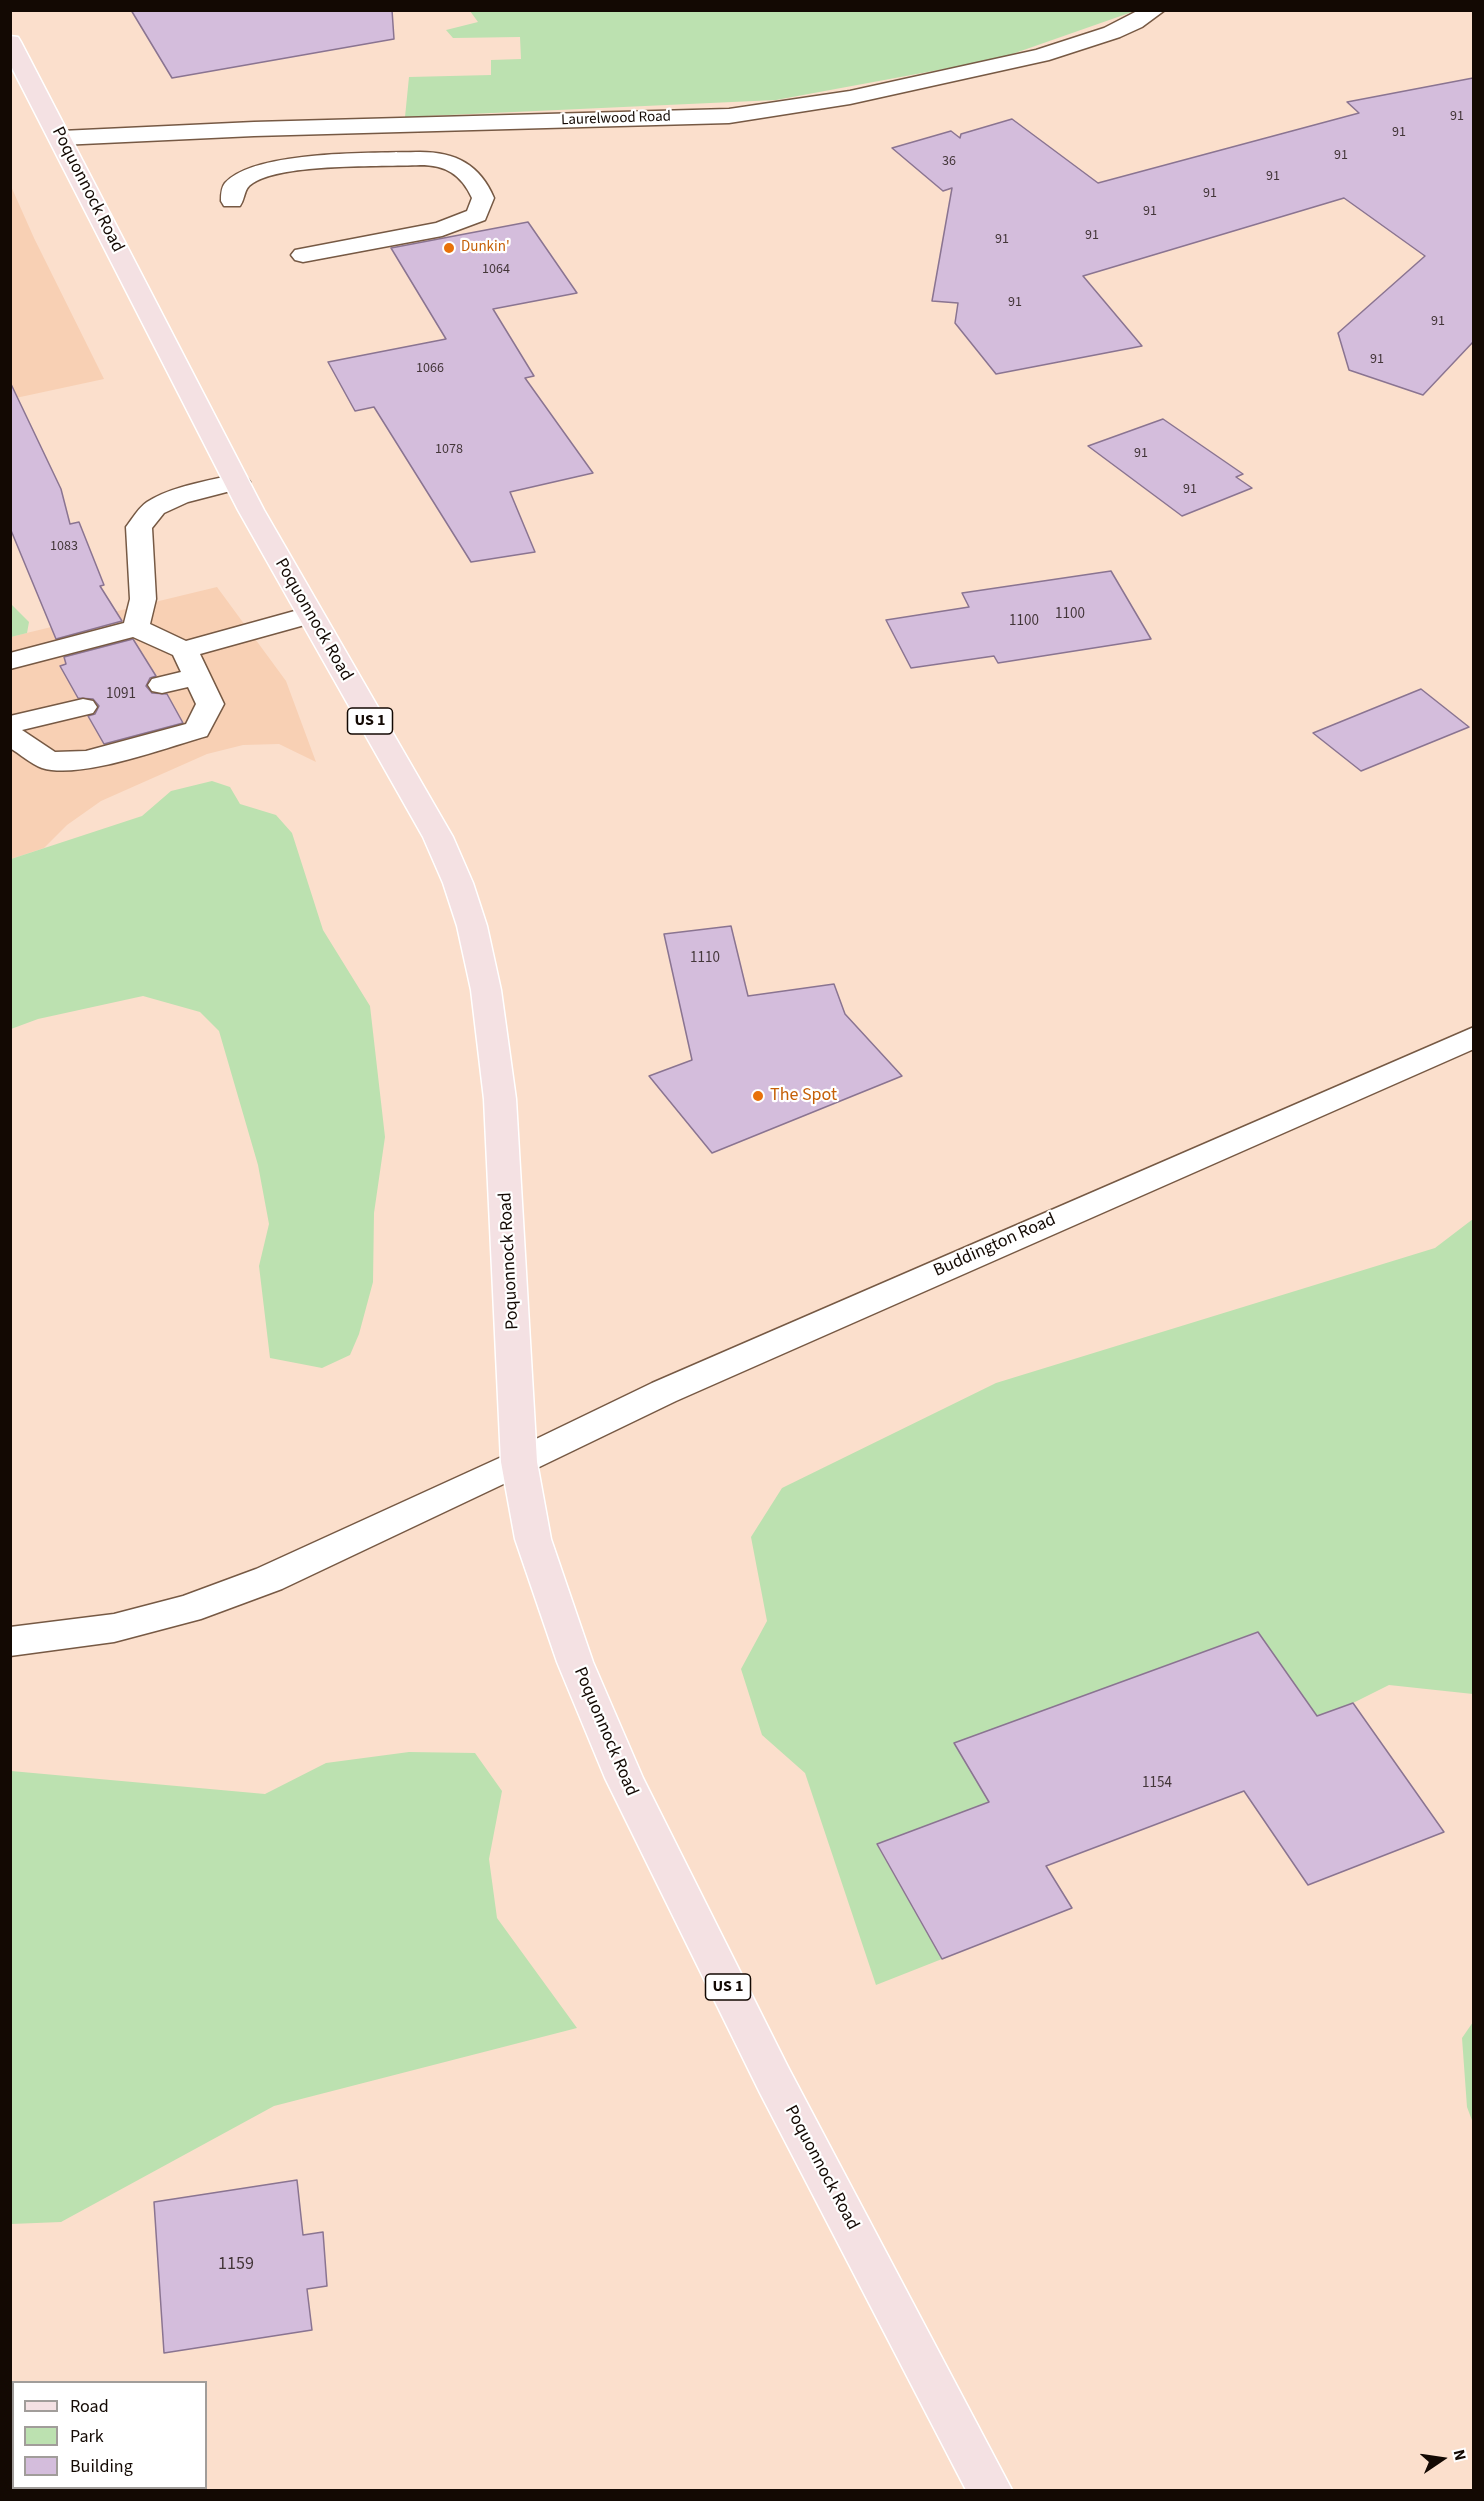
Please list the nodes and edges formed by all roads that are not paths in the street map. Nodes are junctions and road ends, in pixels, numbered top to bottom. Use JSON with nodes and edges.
{"nodes":[{"id":1,"x":1155,"y":10,"type":"edge"},
{"id":2,"x":10,"y":42,"type":"edge"},
{"id":3,"x":62,"y":138,"type":"junction"},
{"id":4,"x":232,"y":201,"type":"dead end"},
{"id":5,"x":303,"y":255,"type":"dead end"},
{"id":6,"x":237,"y":482,"type":"junction"},
{"id":7,"x":309,"y":615,"type":"junction"},
{"id":8,"x":136,"y":628,"type":"junction"},
{"id":9,"x":184,"y":650,"type":"junction"},
{"id":10,"x":10,"y":661,"type":"edge"},
{"id":11,"x":196,"y":676,"type":"junction"},
{"id":12,"x":162,"y":685,"type":"dead end"},
{"id":13,"x":83,"y":707,"type":"dead end"},
{"id":14,"x":10,"y":725,"type":"edge"},
{"id":15,"x":10,"y":735,"type":"edge"},
{"id":16,"x":1473,"y":1037,"type":"edge"},
{"id":17,"x":519,"y":1462,"type":"junction"},
{"id":18,"x":10,"y":1642,"type":"edge"},
{"id":19,"x":990,"y":2490,"type":"edge"}],
"edges":[{"from":1,"to":3,"type":"street","name":"Laurelwood Road"},
{"from":2,"to":3,"type":"main road","name":"Poquonnock Road","number":"US 1"},
{"from":3,"to":6,"type":"main road","name":"Poquonnock Road","number":"US 1"},
{"from":4,"to":5,"type":"street"},
{"from":6,"to":7,"type":"main road","name":"Poquonnock Road","number":"US 1"},
{"from":6,"to":8,"type":"street"},
{"from":7,"to":9,"type":"street"},
{"from":7,"to":17,"type":"main road","name":"Poquonnock Road","number":"US 1"},
{"from":8,"to":9,"type":"street"},
{"from":8,"to":10,"type":"street"},
{"from":9,"to":11,"type":"street"},
{"from":11,"to":12,"type":"street"},
{"from":11,"to":15,"type":"street"},
{"from":13,"to":14,"type":"street"},
{"from":16,"to":17,"type":"street","name":"Buddington Road"},
{"from":17,"to":18,"type":"street","name":"Buddington Road"},
{"from":17,"to":19,"type":"main road","name":"Poquonnock Road","number":"US 1"}]}
